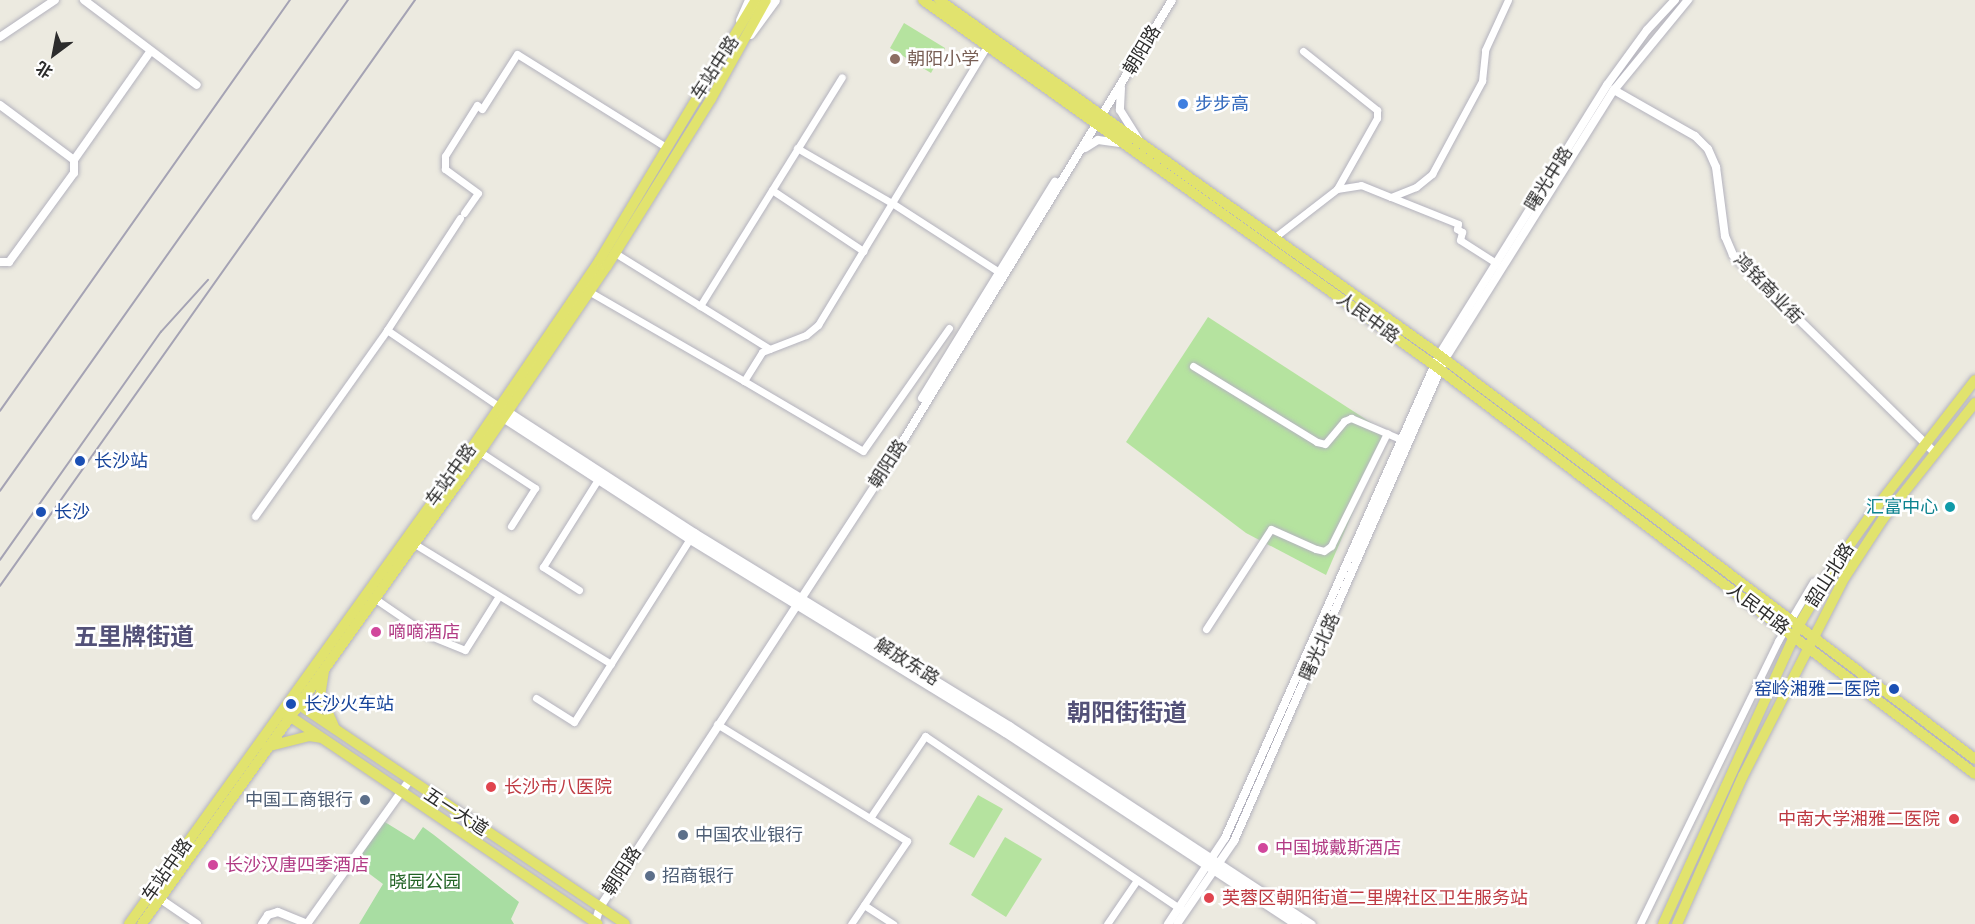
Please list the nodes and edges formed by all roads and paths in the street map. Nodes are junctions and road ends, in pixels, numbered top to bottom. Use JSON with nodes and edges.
{"nodes":[{"id":1,"x":54,"y":0,"type":"edge"},
{"id":2,"x":84,"y":0,"type":"edge"},
{"id":3,"x":756,"y":0,"type":"edge"},
{"id":4,"x":766,"y":0,"type":"edge"},
{"id":5,"x":775,"y":0,"type":"edge"},
{"id":6,"x":912,"y":0,"type":"edge"},
{"id":7,"x":923,"y":0,"type":"edge"},
{"id":8,"x":939,"y":0,"type":"edge"},
{"id":9,"x":949,"y":0,"type":"edge"},
{"id":10,"x":1166,"y":0,"type":"edge"},
{"id":11,"x":1172,"y":0,"type":"edge"},
{"id":12,"x":1508,"y":0,"type":"edge"},
{"id":13,"x":1675,"y":0,"type":"edge"},
{"id":14,"x":1688,"y":0,"type":"edge"},
{"id":15,"x":751,"y":10,"type":"edge"},
{"id":16,"x":0,"y":37,"type":"edge"},
{"id":17,"x":737,"y":43,"type":"junction"},
{"id":18,"x":985,"y":49,"type":"junction"},
{"id":19,"x":1303,"y":51,"type":"dead end"},
{"id":20,"x":150,"y":52,"type":"junction"},
{"id":21,"x":1014,"y":57,"type":"junction"},
{"id":22,"x":842,"y":77,"type":"dead end"},
{"id":23,"x":1123,"y":81,"type":"junction"},
{"id":24,"x":197,"y":85,"type":"dead end"},
{"id":25,"x":1614,"y":90,"type":"junction"},
{"id":26,"x":0,"y":105,"type":"edge"},
{"id":27,"x":1098,"y":117,"type":"junction"},
{"id":28,"x":1136,"y":144,"type":"junction"},
{"id":29,"x":666,"y":147,"type":"junction"},
{"id":30,"x":797,"y":148,"type":"junction"},
{"id":31,"x":1080,"y":152,"type":"junction"},
{"id":32,"x":74,"y":160,"type":"junction"},
{"id":33,"x":1337,"y":189,"type":"junction"},
{"id":34,"x":772,"y":190,"type":"junction"},
{"id":35,"x":1391,"y":197,"type":"junction"},
{"id":36,"x":892,"y":202,"type":"junction"},
{"id":37,"x":1275,"y":237,"type":"junction"},
{"id":38,"x":863,"y":252,"type":"junction"},
{"id":39,"x":615,"y":254,"type":"junction"},
{"id":40,"x":0,"y":262,"type":"edge"},
{"id":41,"x":1496,"y":263,"type":"junction"},
{"id":42,"x":1000,"y":273,"type":"junction"},
{"id":43,"x":590,"y":292,"type":"junction"},
{"id":44,"x":700,"y":306,"type":"junction"},
{"id":45,"x":949,"y":328,"type":"dead end"},
{"id":46,"x":387,"y":330,"type":"junction"},
{"id":47,"x":770,"y":349,"type":"junction"},
{"id":48,"x":1442,"y":357,"type":"junction"},
{"id":49,"x":1193,"y":366,"type":"dead end"},
{"id":50,"x":1437,"y":368,"type":"junction"},
{"id":51,"x":1975,"y":380,"type":"edge"},
{"id":52,"x":744,"y":381,"type":"junction"},
{"id":53,"x":1975,"y":403,"type":"edge"},
{"id":54,"x":504,"y":412,"type":"junction"},
{"id":55,"x":1387,"y":433,"type":"junction"},
{"id":56,"x":1400,"y":440,"type":"junction"},
{"id":57,"x":1925,"y":445,"type":"junction"},
{"id":58,"x":480,"y":452,"type":"junction"},
{"id":59,"x":1935,"y":453,"type":"junction"},
{"id":60,"x":599,"y":477,"type":"junction"},
{"id":61,"x":255,"y":516,"type":"dead end"},
{"id":62,"x":511,"y":526,"type":"dead end"},
{"id":63,"x":692,"y":536,"type":"junction"},
{"id":64,"x":413,"y":543,"type":"junction"},
{"id":65,"x":1813,"y":582,"type":"dead end"},
{"id":66,"x":579,"y":590,"type":"dead end"},
{"id":67,"x":370,"y":596,"type":"junction"},
{"id":68,"x":797,"y":598,"type":"junction"},
{"id":69,"x":497,"y":600,"type":"dead end"},
{"id":70,"x":1795,"y":622,"type":"junction"},
{"id":71,"x":1206,"y":629,"type":"dead end"},
{"id":72,"x":1785,"y":629,"type":"junction"},
{"id":73,"x":1794,"y":637,"type":"junction"},
{"id":74,"x":1809,"y":641,"type":"junction"},
{"id":75,"x":326,"y":664,"type":"junction"},
{"id":76,"x":611,"y":664,"type":"junction"},
{"id":77,"x":536,"y":698,"type":"dead end"},
{"id":78,"x":293,"y":701,"type":"junction"},
{"id":79,"x":285,"y":713,"type":"junction"},
{"id":80,"x":717,"y":724,"type":"junction"},
{"id":81,"x":336,"y":732,"type":"junction"},
{"id":82,"x":324,"y":739,"type":"junction"},
{"id":83,"x":266,"y":748,"type":"junction"},
{"id":84,"x":1975,"y":759,"type":"edge"},
{"id":85,"x":1975,"y":774,"type":"edge"},
{"id":86,"x":237,"y":780,"type":"junction"},
{"id":87,"x":405,"y":786,"type":"junction"},
{"id":88,"x":870,"y":818,"type":"junction"},
{"id":89,"x":1214,"y":866,"type":"junction"},
{"id":90,"x":1137,"y":879,"type":"junction"},
{"id":91,"x":159,"y":898,"type":"junction"},
{"id":92,"x":864,"y":905,"type":"junction"},
{"id":93,"x":598,"y":906,"type":"junction"},
{"id":94,"x":1182,"y":910,"type":"junction"},
{"id":95,"x":594,"y":922,"type":"edge"},
{"id":96,"x":129,"y":924,"type":"edge"},
{"id":97,"x":142,"y":924,"type":"edge"},
{"id":98,"x":197,"y":924,"type":"edge"},
{"id":99,"x":262,"y":924,"type":"edge"},
{"id":100,"x":307,"y":924,"type":"edge"},
{"id":101,"x":625,"y":924,"type":"edge"},
{"id":102,"x":851,"y":924,"type":"edge"},
{"id":103,"x":893,"y":924,"type":"edge"},
{"id":104,"x":1107,"y":924,"type":"edge"},
{"id":105,"x":1168,"y":924,"type":"edge"},
{"id":106,"x":1178,"y":924,"type":"edge"},
{"id":107,"x":1296,"y":924,"type":"edge"},
{"id":108,"x":1311,"y":924,"type":"edge"},
{"id":109,"x":1640,"y":924,"type":"edge"},
{"id":110,"x":1663,"y":924,"type":"edge"},
{"id":111,"x":1677,"y":924,"type":"edge"}],
"edges":[{"from":1,"to":16,"type":"street"},
{"from":2,"to":20,"type":"street"},
{"from":3,"to":15,"type":"main road"},
{"from":4,"to":15,"type":"main road"},
{"from":5,"to":17,"type":"main road"},
{"from":6,"to":18,"type":"main road"},
{"from":7,"to":21,"type":"main road","name":"人民中路"},
{"from":8,"to":21,"type":"main road","name":"人民中路"},
{"from":9,"to":21,"type":"main road"},
{"from":10,"to":27,"type":"street","name":"朝阳路"},
{"from":11,"to":23,"type":"street","name":"朝阳路"},
{"from":12,"to":35,"type":"street"},
{"from":13,"to":41,"type":"street","name":"曙光中路"},
{"from":14,"to":25,"type":"street","name":"曙光中路"},
{"from":15,"to":17,"type":"main road","name":"车站中路"},
{"from":17,"to":29,"type":"main road","name":"车站中路"},
{"from":17,"to":39,"type":"main road","name":"车站中路"},
{"from":18,"to":21,"type":"main road"},
{"from":18,"to":36,"type":"street"},
{"from":19,"to":33,"type":"street"},
{"from":20,"to":24,"type":"street"},
{"from":20,"to":32,"type":"street"},
{"from":21,"to":27,"type":"main road","name":"人民中路"},
{"from":22,"to":30,"type":"street"},
{"from":23,"to":27,"type":"street","name":"朝阳路"},
{"from":23,"to":28,"type":"street"},
{"from":25,"to":48,"type":"street","name":"曙光中路"},
{"from":25,"to":57,"type":"street","name":"鸿铭商业街"},
{"from":26,"to":32,"type":"street"},
{"from":27,"to":28,"type":"main road","name":"人民中路"},
{"from":27,"to":31,"type":"street","name":"朝阳路"},
{"from":27,"to":42,"type":"street","name":"朝阳路"},
{"from":28,"to":31,"type":"street"},
{"from":28,"to":37,"type":"main road","name":"人民中路"},
{"from":28,"to":50,"type":"main road","name":"人民中路"},
{"from":29,"to":46,"type":"street"},
{"from":29,"to":54,"type":"main road","name":"车站中路"},
{"from":30,"to":34,"type":"street"},
{"from":30,"to":36,"type":"street"},
{"from":31,"to":42,"type":"street","name":"朝阳路"},
{"from":32,"to":40,"type":"street"},
{"from":33,"to":35,"type":"street"},
{"from":33,"to":37,"type":"street"},
{"from":34,"to":38,"type":"street"},
{"from":34,"to":44,"type":"street"},
{"from":35,"to":41,"type":"street"},
{"from":36,"to":38,"type":"street"},
{"from":36,"to":42,"type":"street"},
{"from":37,"to":48,"type":"main road","name":"人民中路"},
{"from":38,"to":47,"type":"street"},
{"from":39,"to":43,"type":"main road","name":"车站中路"},
{"from":39,"to":44,"type":"street"},
{"from":41,"to":48,"type":"street","name":"曙光中路"},
{"from":42,"to":68,"type":"street","name":"朝阳路"},
{"from":43,"to":52,"type":"street"},
{"from":43,"to":54,"type":"main road","name":"车站中路"},
{"from":44,"to":47,"type":"street"},
{"from":45,"to":52,"type":"street"},
{"from":46,"to":54,"type":"street"},
{"from":46,"to":61,"type":"street"},
{"from":47,"to":52,"type":"street"},
{"from":48,"to":50,"type":"street","name":"曙光北路"},
{"from":48,"to":70,"type":"main road","name":"人民中路"},
{"from":49,"to":55,"type":"street"},
{"from":50,"to":56,"type":"street","name":"曙光北路"},
{"from":50,"to":72,"type":"main road","name":"人民中路"},
{"from":50,"to":89,"type":"street","name":"曙光北路"},
{"from":51,"to":57,"type":"main road","name":"韶山北路"},
{"from":53,"to":59,"type":"main road","name":"韶山北路"},
{"from":54,"to":58,"type":"main road","name":"车站中路"},
{"from":54,"to":60,"type":"main road","name":"解放东路"},
{"from":54,"to":67,"type":"main road","name":"车站中路"},
{"from":55,"to":56,"type":"street"},
{"from":55,"to":71,"type":"street"},
{"from":56,"to":89,"type":"street","name":"曙光北路"},
{"from":57,"to":59,"type":"street","name":"鸿铭商业街"},
{"from":57,"to":70,"type":"main road","name":"韶山北路"},
{"from":58,"to":62,"type":"street"},
{"from":58,"to":64,"type":"main road","name":"车站中路"},
{"from":59,"to":74,"type":"main road","name":"韶山北路"},
{"from":60,"to":63,"type":"main road","name":"解放东路"},
{"from":60,"to":66,"type":"street"},
{"from":63,"to":68,"type":"main road","name":"解放东路"},
{"from":63,"to":76,"type":"street"},
{"from":64,"to":67,"type":"main road","name":"车站中路"},
{"from":64,"to":76,"type":"street"},
{"from":65,"to":70,"type":"street"},
{"from":67,"to":69,"type":"street"},
{"from":67,"to":75,"type":"main road","name":"车站中路"},
{"from":67,"to":78,"type":"main road","name":"车站中路"},
{"from":68,"to":80,"type":"street","name":"朝阳路"},
{"from":68,"to":89,"type":"main road","name":"解放东路"},
{"from":68,"to":93,"type":"street","name":"朝阳路"},
{"from":70,"to":72,"type":"street"},
{"from":70,"to":73,"type":"main road","name":"韶山北路"},
{"from":70,"to":74,"type":"main road","name":"人民中路"},
{"from":72,"to":73,"type":"main road","name":"人民中路"},
{"from":72,"to":109,"type":"street"},
{"from":73,"to":74,"type":"main road","name":"人民中路"},
{"from":73,"to":110,"type":"main road","name":"韶山北路"},
{"from":74,"to":84,"type":"main road"},
{"from":74,"to":85,"type":"main road"},
{"from":74,"to":111,"type":"main road","name":"韶山北路"},
{"from":75,"to":78,"type":"main road","name":"车站中路"},
{"from":75,"to":81,"type":"main road"},
{"from":76,"to":77,"type":"street"},
{"from":78,"to":79,"type":"main road","name":"车站中路"},
{"from":78,"to":81,"type":"main road","name":"五一大道"},
{"from":79,"to":82,"type":"main road","name":"五一大道"},
{"from":79,"to":83,"type":"main road","name":"车站中路"},
{"from":79,"to":86,"type":"main road","name":"车站中路"},
{"from":80,"to":88,"type":"street"},
{"from":80,"to":93,"type":"street","name":"朝阳路"},
{"from":81,"to":87,"type":"main road","name":"五一大道"},
{"from":82,"to":83,"type":"main road"},
{"from":82,"to":87,"type":"main road","name":"五一大道"},
{"from":83,"to":86,"type":"main road","name":"车站中路"},
{"from":86,"to":91,"type":"main road","name":"车站中路"},
{"from":86,"to":96,"type":"main road","name":"车站中路"},
{"from":87,"to":93,"type":"main road","name":"五一大道"},
{"from":87,"to":95,"type":"main road","name":"五一大道"},
{"from":87,"to":100,"type":"street"},
{"from":88,"to":90,"type":"street"},
{"from":88,"to":92,"type":"street"},
{"from":89,"to":94,"type":"street","name":"曙光北路"},
{"from":89,"to":107,"type":"main road","name":"解放东路"},
{"from":89,"to":108,"type":"main road","name":"解放东路"},
{"from":90,"to":94,"type":"street"},
{"from":90,"to":104,"type":"street"},
{"from":91,"to":97,"type":"main road","name":"车站中路"},
{"from":91,"to":98,"type":"street"},
{"from":92,"to":102,"type":"street"},
{"from":92,"to":103,"type":"street"},
{"from":93,"to":95,"type":"street","name":"朝阳路"},
{"from":93,"to":101,"type":"main road","name":"五一大道"},
{"from":94,"to":105,"type":"street","name":"曙光北路"},
{"from":94,"to":106,"type":"street","name":"曙光北路"},
{"from":99,"to":100,"type":"street"}]}
